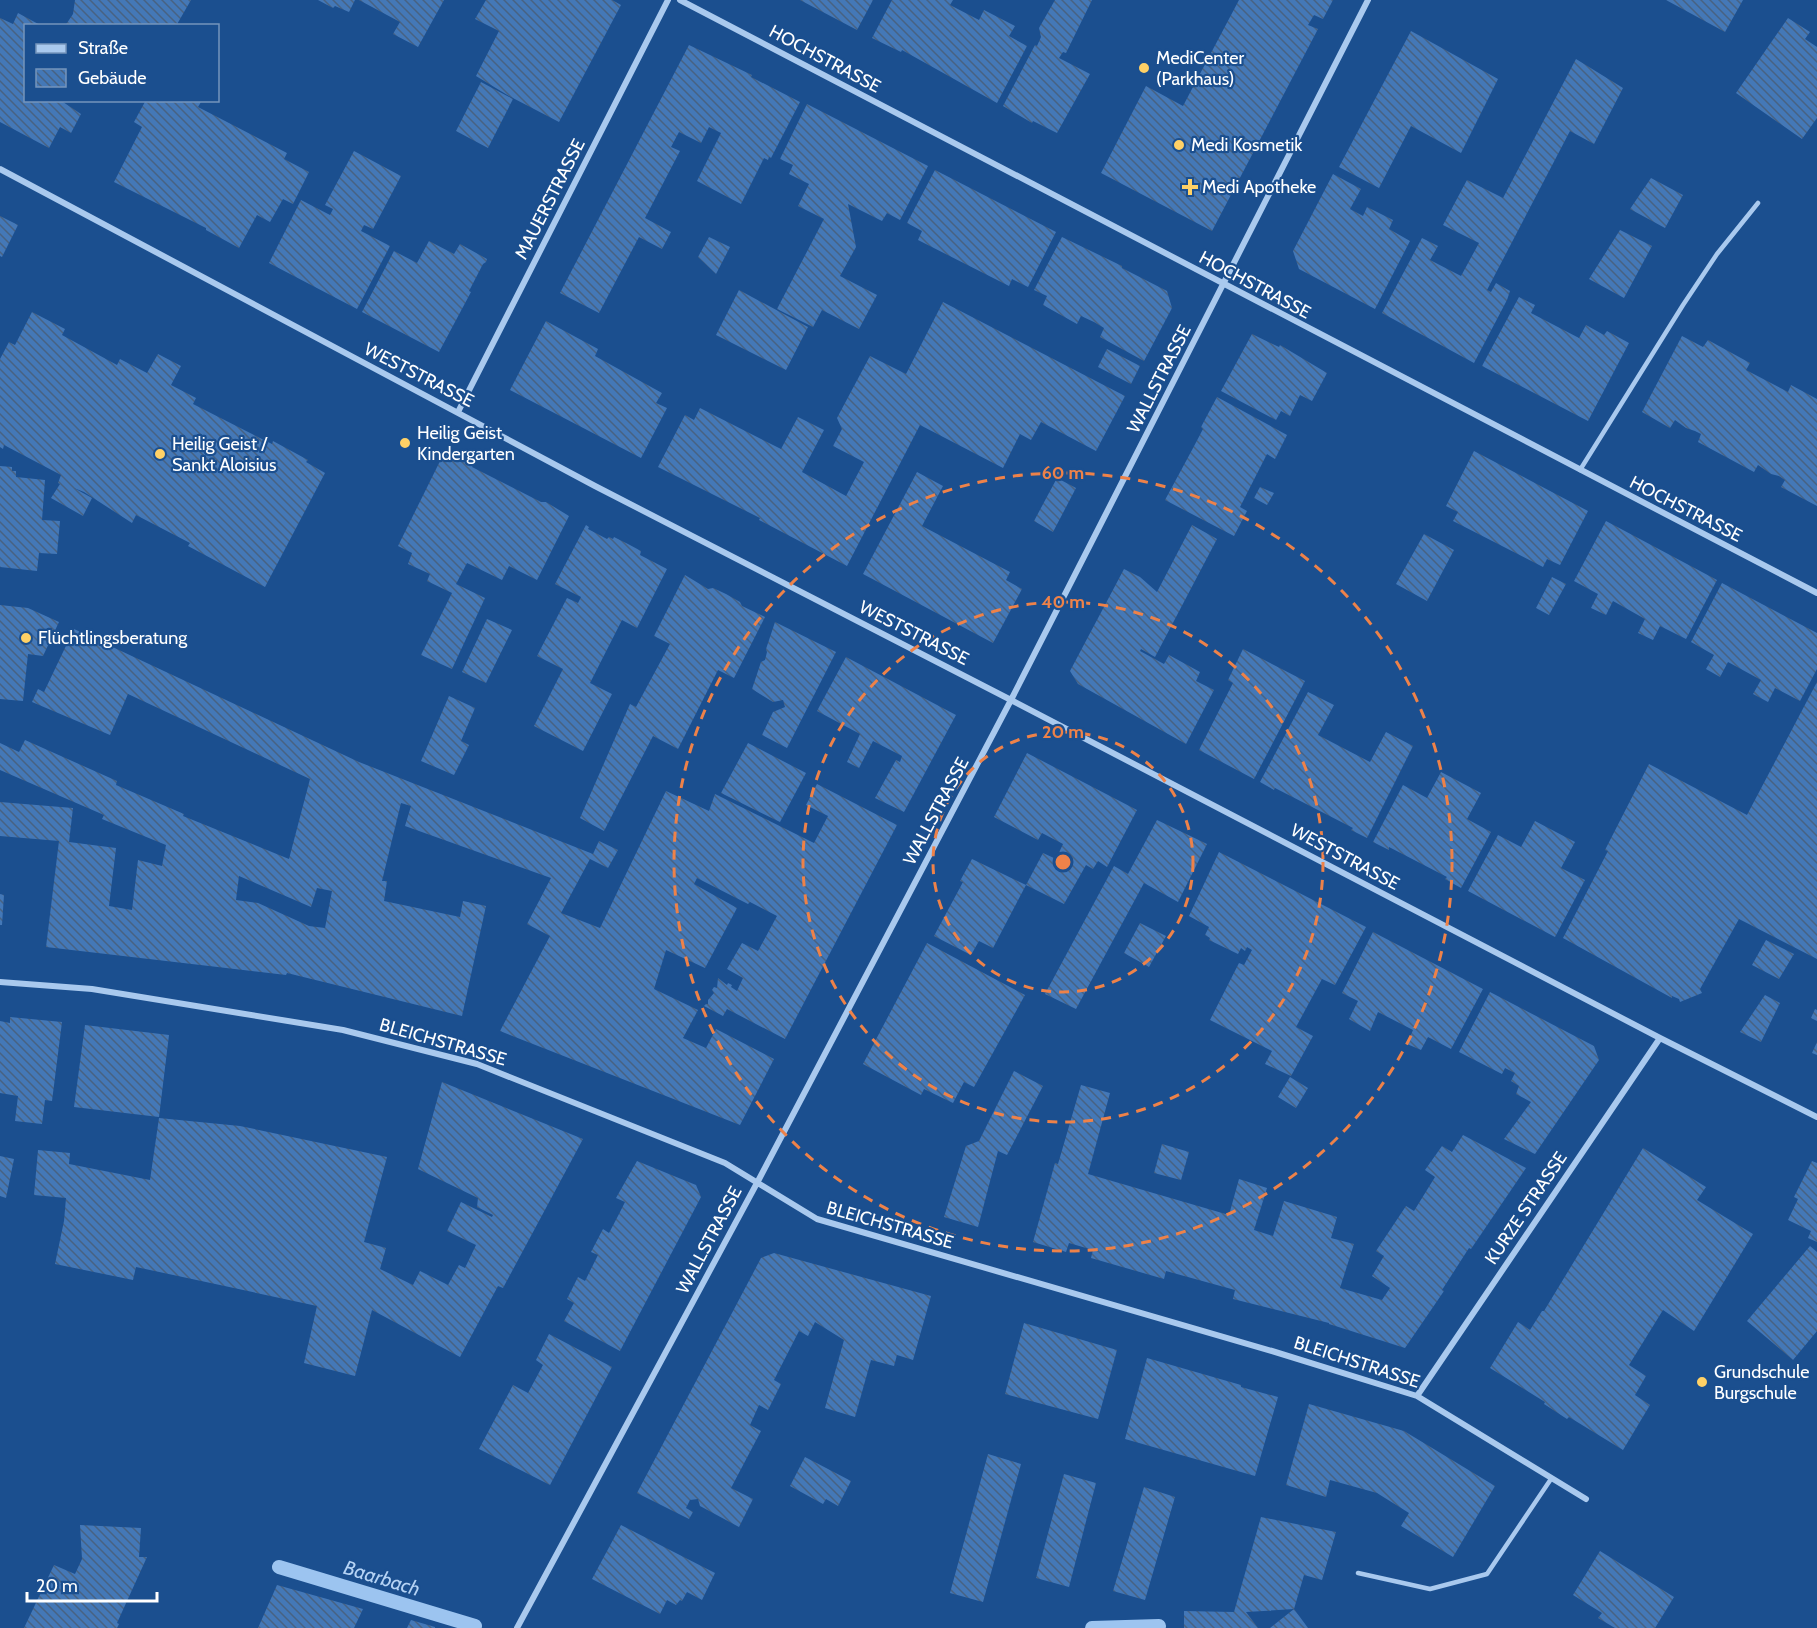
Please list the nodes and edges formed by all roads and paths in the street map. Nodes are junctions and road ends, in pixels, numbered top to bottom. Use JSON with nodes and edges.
{"nodes":[{"id":1,"x":668,"y":0,"type":"edge"},
{"id":2,"x":680,"y":0,"type":"edge"},
{"id":3,"x":1368,"y":0,"type":"edge"},
{"id":4,"x":0,"y":169,"type":"edge"},
{"id":5,"x":1758,"y":203,"type":"dead end"},
{"id":6,"x":1224,"y":285,"type":"junction"},
{"id":7,"x":458,"y":412,"type":"junction"},
{"id":8,"x":1580,"y":471,"type":"junction"},
{"id":9,"x":1817,"y":593,"type":"edge"},
{"id":10,"x":1011,"y":700,"type":"junction"},
{"id":11,"x":0,"y":982,"type":"edge"},
{"id":12,"x":1660,"y":1038,"type":"junction"},
{"id":13,"x":1817,"y":1117,"type":"edge"},
{"id":14,"x":757,"y":1183,"type":"junction"},
{"id":15,"x":1417,"y":1396,"type":"junction"},
{"id":16,"x":1551,"y":1479,"type":"junction"},
{"id":17,"x":1586,"y":1499,"type":"dead end"},
{"id":18,"x":1358,"y":1573,"type":"dead end"},
{"id":19,"x":517,"y":1628,"type":"edge"}],
"edges":[{"from":1,"to":7,"type":"street","name":"MAUERSTRASSE"},
{"from":2,"to":6,"type":"street","name":"HOCHSTRASSE"},
{"from":3,"to":6,"type":"street","name":"WALLSTRASSE"},
{"from":4,"to":7,"type":"street","name":"WESTSTRASSE"},
{"from":5,"to":8,"type":"lane"},
{"from":6,"to":8,"type":"street","name":"HOCHSTRASSE"},
{"from":6,"to":10,"type":"street","name":"WALLSTRASSE"},
{"from":7,"to":10,"type":"street","name":"WESTSTRASSE"},
{"from":8,"to":9,"type":"street","name":"HOCHSTRASSE"},
{"from":10,"to":12,"type":"street","name":"WESTSTRASSE"},
{"from":10,"to":14,"type":"street","name":"WALLSTRASSE"},
{"from":11,"to":14,"type":"street","name":"BLEICHSTRASSE"},
{"from":12,"to":13,"type":"street","name":"WESTSTRASSE"},
{"from":12,"to":15,"type":"street","name":"KURZE STRASSE"},
{"from":14,"to":15,"type":"street","name":"BLEICHSTRASSE"},
{"from":14,"to":19,"type":"street","name":"WALLSTRASSE"},
{"from":15,"to":16,"type":"street","name":"BLEICHSTRASSE"},
{"from":16,"to":17,"type":"street","name":"BLEICHSTRASSE"},
{"from":16,"to":18,"type":"lane"}]}
